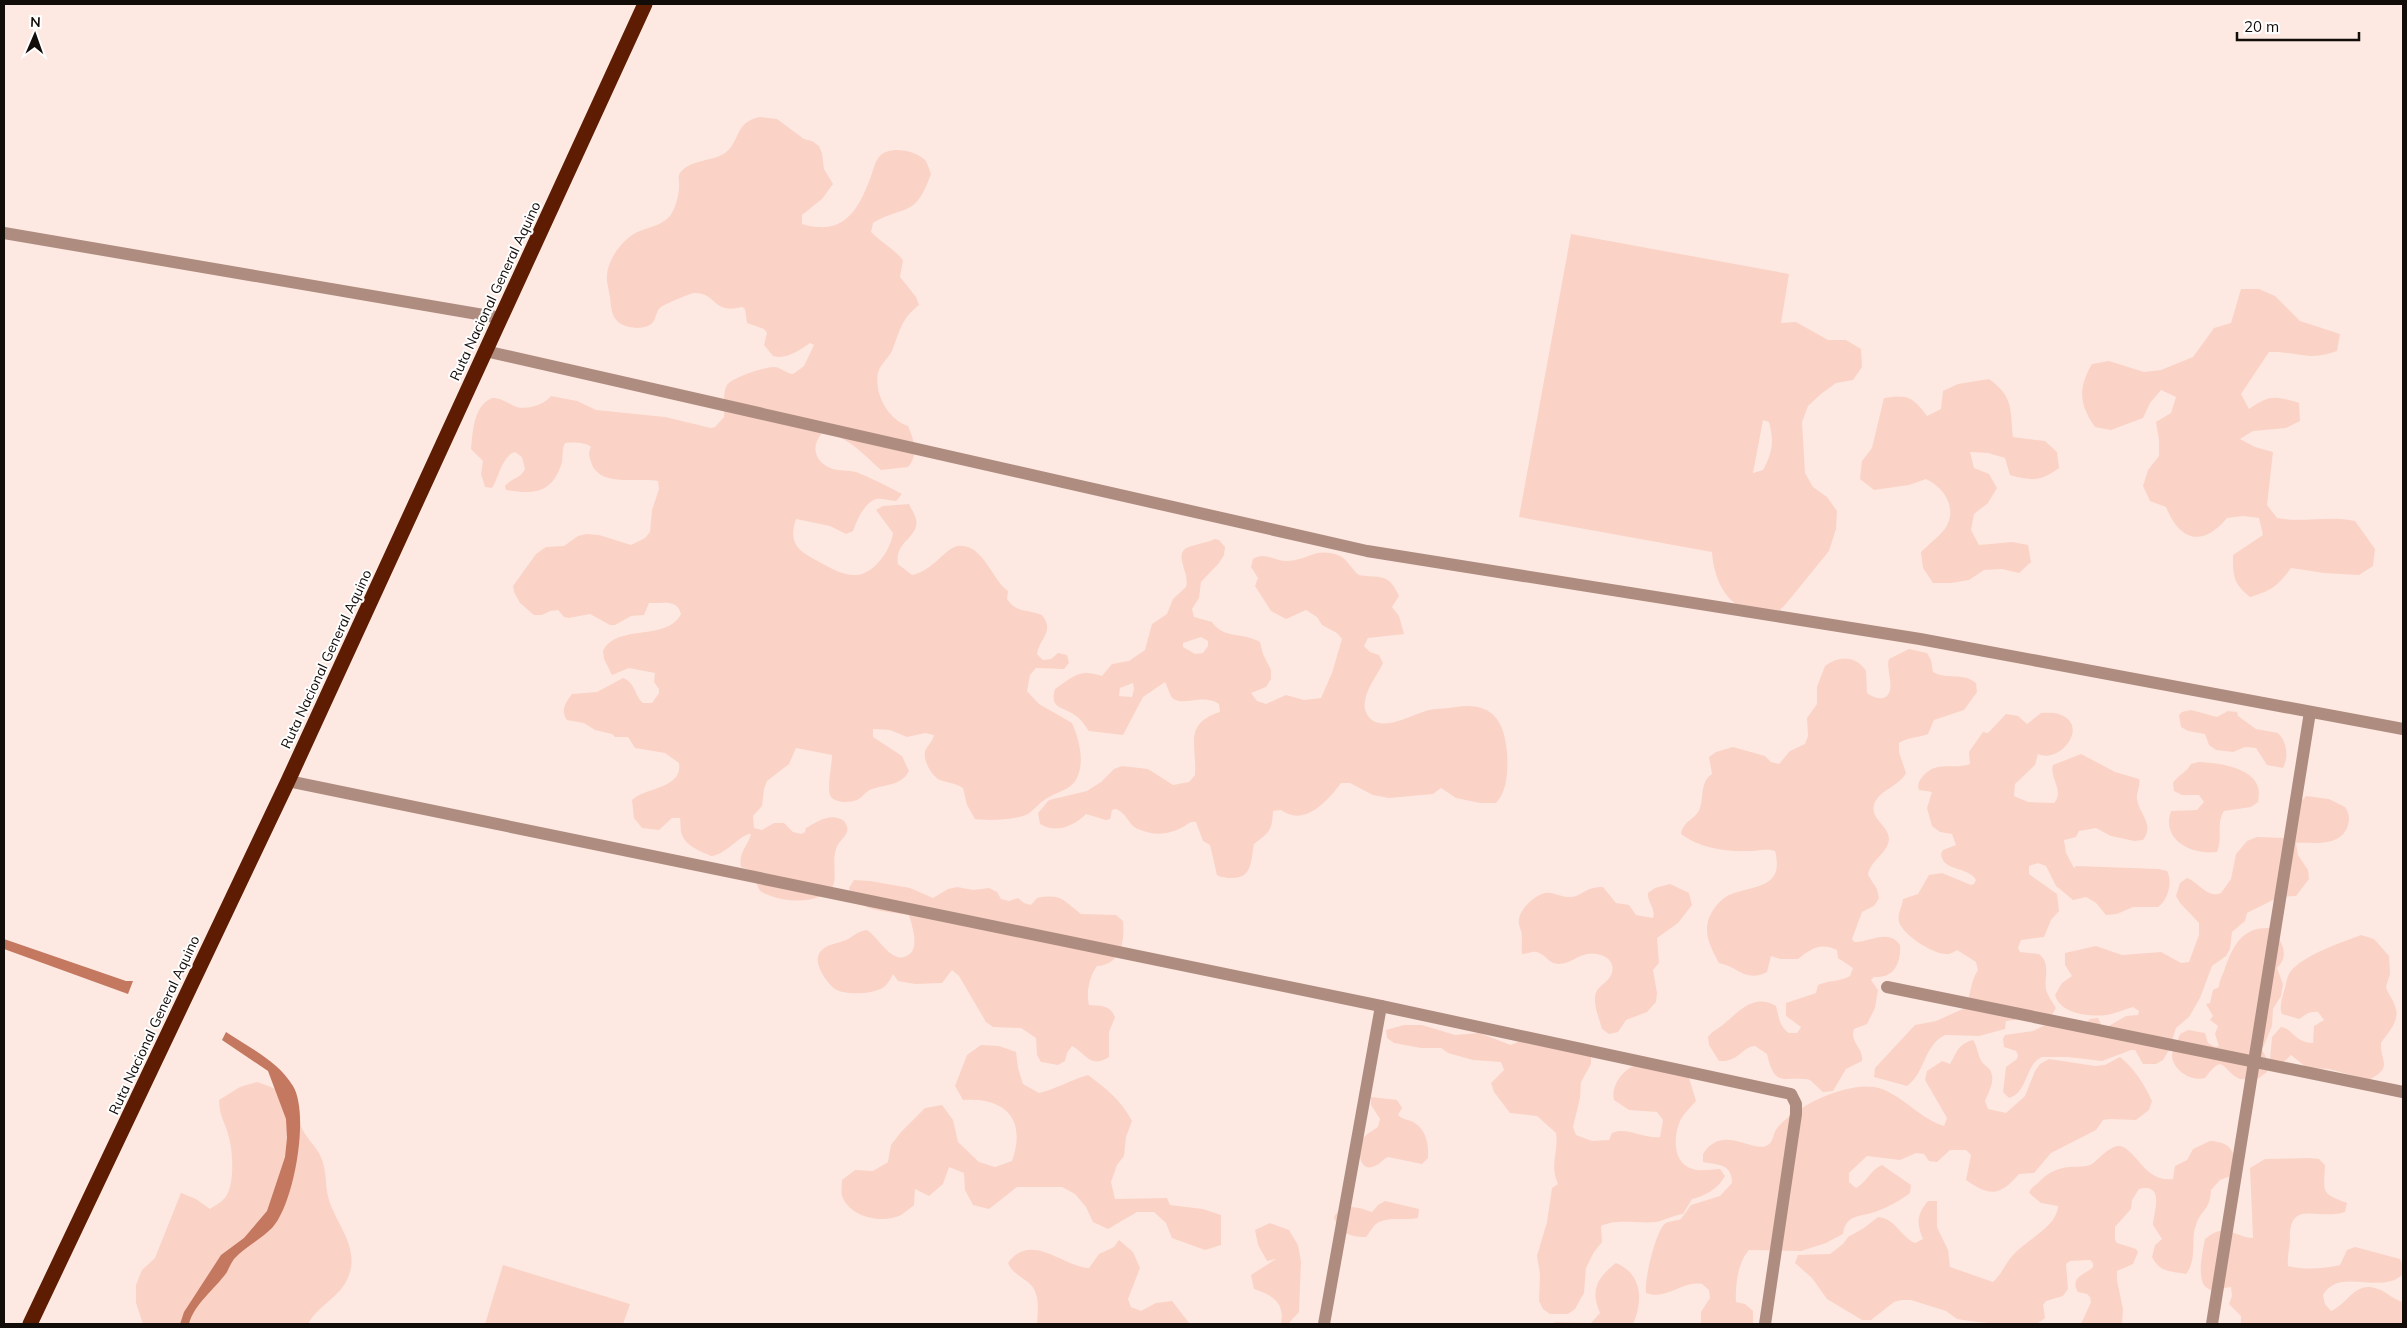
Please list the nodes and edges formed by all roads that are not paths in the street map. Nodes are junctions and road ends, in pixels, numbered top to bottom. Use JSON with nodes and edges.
{"nodes":[{"id":1,"x":645,"y":4,"type":"edge"},
{"id":2,"x":4,"y":233,"type":"edge"},
{"id":3,"x":500,"y":318,"type":"junction"},
{"id":4,"x":485,"y":351,"type":"junction"},
{"id":5,"x":2310,"y":712,"type":"junction"},
{"id":6,"x":2403,"y":730,"type":"edge"},
{"id":7,"x":288,"y":781,"type":"junction"},
{"id":8,"x":1887,"y":987,"type":"dead end"},
{"id":9,"x":1381,"y":1006,"type":"junction"},
{"id":10,"x":2254,"y":1061,"type":"junction"},
{"id":11,"x":2403,"y":1092,"type":"edge"},
{"id":12,"x":30,"y":1324,"type":"edge"},
{"id":13,"x":1324,"y":1324,"type":"edge"},
{"id":14,"x":1765,"y":1324,"type":"edge"},
{"id":15,"x":2212,"y":1324,"type":"edge"}],
"edges":[{"from":1,"to":3,"type":"highway","name":"Ruta Nacional General Aquino"},
{"from":2,"to":3,"type":"street"},
{"from":3,"to":4,"type":"highway","name":"Ruta Nacional General Aquino"},
{"from":4,"to":5,"type":"street"},
{"from":4,"to":7,"type":"highway","name":"Ruta Nacional General Aquino"},
{"from":5,"to":6,"type":"street"},
{"from":5,"to":10,"type":"street"},
{"from":7,"to":9,"type":"street"},
{"from":7,"to":12,"type":"highway","name":"Ruta Nacional General Aquino"},
{"from":8,"to":10,"type":"street"},
{"from":9,"to":13,"type":"street"},
{"from":9,"to":14,"type":"street"},
{"from":10,"to":11,"type":"street"},
{"from":10,"to":15,"type":"street"}]}
